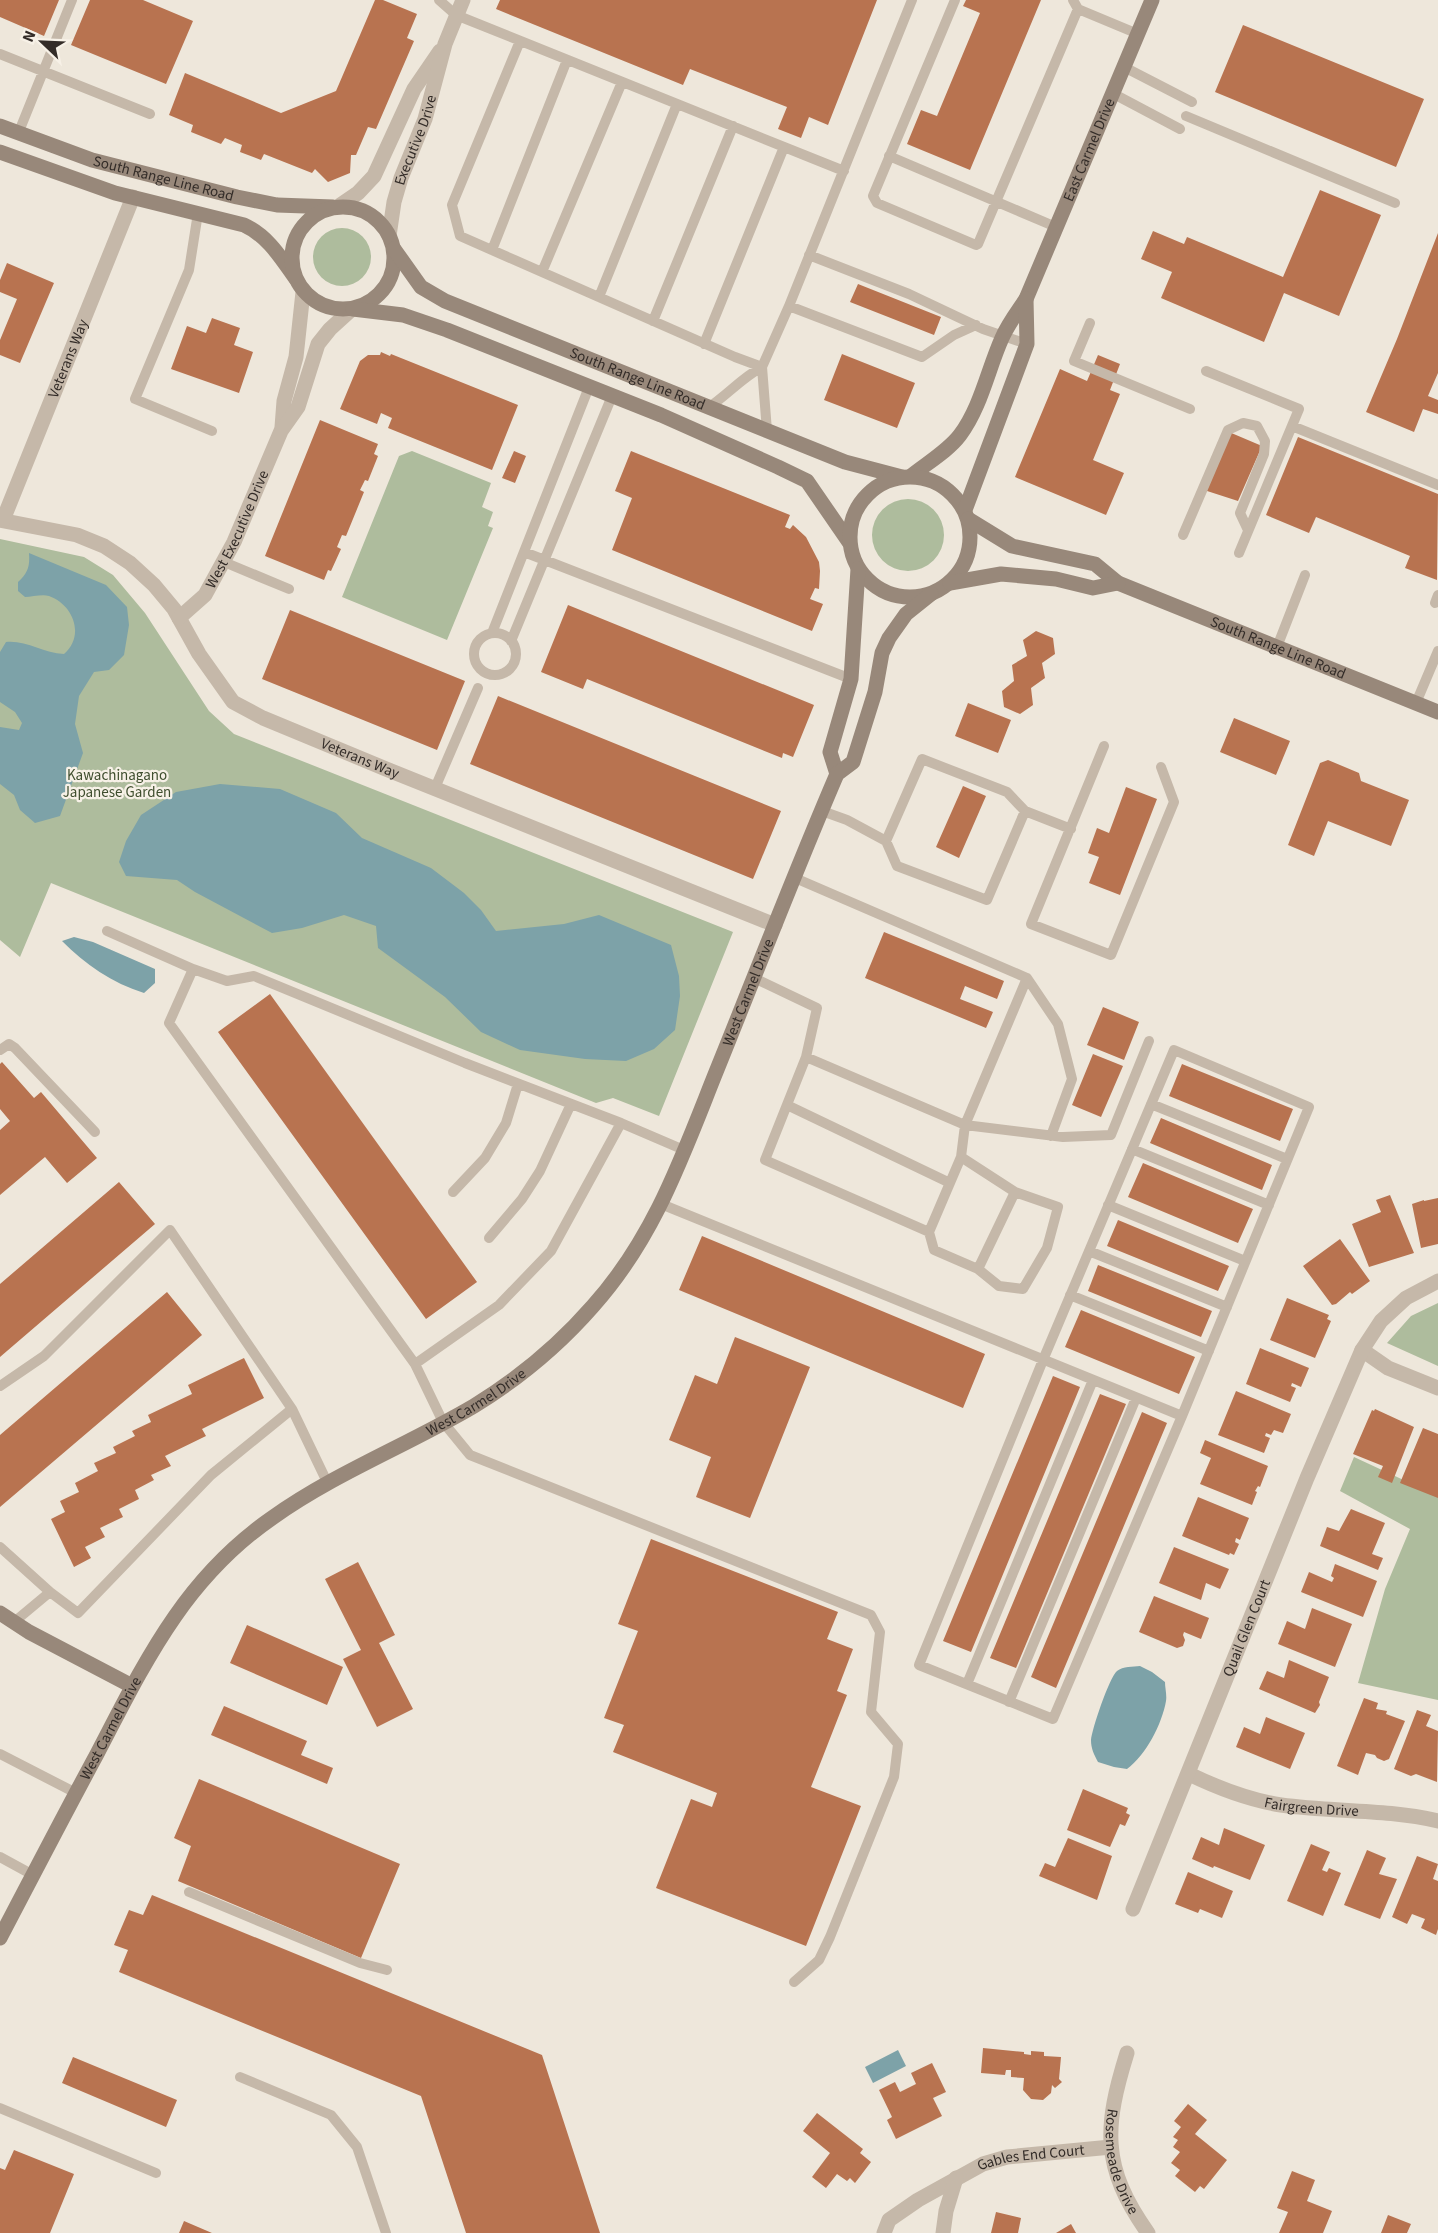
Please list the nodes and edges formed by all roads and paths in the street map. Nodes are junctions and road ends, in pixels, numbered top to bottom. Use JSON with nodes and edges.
{"nodes":[{"id":1,"x":72,"y":0,"type":"edge"},
{"id":2,"x":439,"y":0,"type":"edge"},
{"id":3,"x":463,"y":0,"type":"edge"},
{"id":4,"x":912,"y":0,"type":"edge"},
{"id":5,"x":955,"y":0,"type":"edge"},
{"id":6,"x":1152,"y":0,"type":"edge"},
{"id":7,"x":1076,"y":5,"type":"edge"},
{"id":8,"x":456,"y":15,"type":"junction"},
{"id":9,"x":1138,"y":34,"type":"junction"},
{"id":10,"x":520,"y":41,"type":"junction"},
{"id":11,"x":445,"y":44,"type":"junction"},
{"id":12,"x":0,"y":54,"type":"edge"},
{"id":13,"x":567,"y":60,"type":"junction"},
{"id":14,"x":1124,"y":67,"type":"junction"},
{"id":15,"x":43,"y":72,"type":"junction"},
{"id":16,"x":622,"y":82,"type":"junction"},
{"id":17,"x":1112,"y":93,"type":"junction"},
{"id":18,"x":1192,"y":102,"type":"dead end"},
{"id":19,"x":677,"y":104,"type":"junction"},
{"id":20,"x":150,"y":114,"type":"dead end"},
{"id":21,"x":1186,"y":116,"type":"dead end"},
{"id":22,"x":0,"y":126,"type":"edge"},
{"id":23,"x":733,"y":126,"type":"junction"},
{"id":24,"x":1180,"y":129,"type":"dead end"},
{"id":25,"x":18,"y":134,"type":"junction"},
{"id":26,"x":784,"y":147,"type":"junction"},
{"id":27,"x":0,"y":152,"type":"edge"},
{"id":28,"x":889,"y":156,"type":"junction"},
{"id":29,"x":844,"y":171,"type":"junction"},
{"id":30,"x":133,"y":197,"type":"junction"},
{"id":31,"x":996,"y":201,"type":"junction"},
{"id":32,"x":1395,"y":203,"type":"dead end"},
{"id":33,"x":336,"y":207,"type":"junction"},
{"id":34,"x":198,"y":213,"type":"junction"},
{"id":35,"x":1056,"y":227,"type":"junction"},
{"id":36,"x":392,"y":242,"type":"junction"},
{"id":37,"x":492,"y":250,"type":"junction"},
{"id":38,"x":809,"y":255,"type":"junction"},
{"id":39,"x":542,"y":272,"type":"junction"},
{"id":40,"x":300,"y":285,"type":"junction"},
{"id":41,"x":599,"y":297,"type":"junction"},
{"id":42,"x":1026,"y":299,"type":"junction"},
{"id":43,"x":789,"y":306,"type":"junction"},
{"id":44,"x":353,"y":309,"type":"junction"},
{"id":45,"x":653,"y":321,"type":"junction"},
{"id":46,"x":1090,"y":323,"type":"dead end"},
{"id":47,"x":976,"y":325,"type":"junction"},
{"id":48,"x":1003,"y":335,"type":"junction"},
{"id":49,"x":704,"y":344,"type":"junction"},
{"id":50,"x":1027,"y":344,"type":"junction"},
{"id":51,"x":762,"y":367,"type":"junction"},
{"id":52,"x":1206,"y":371,"type":"dead end"},
{"id":53,"x":589,"y":387,"type":"junction"},
{"id":54,"x":612,"y":396,"type":"junction"},
{"id":55,"x":708,"y":408,"type":"junction"},
{"id":56,"x":1190,"y":409,"type":"dead end"},
{"id":57,"x":1292,"y":426,"type":"junction"},
{"id":58,"x":212,"y":430,"type":"dead end"},
{"id":59,"x":281,"y":431,"type":"junction"},
{"id":60,"x":767,"y":431,"type":"junction"},
{"id":61,"x":907,"y":476,"type":"junction"},
{"id":62,"x":1438,"y":485,"type":"edge"},
{"id":63,"x":966,"y":515,"type":"junction"},
{"id":64,"x":2,"y":520,"type":"edge"},
{"id":65,"x":1248,"y":530,"type":"junction"},
{"id":66,"x":1183,"y":535,"type":"dead end"},
{"id":67,"x":849,"y":542,"type":"junction"},
{"id":68,"x":524,"y":552,"type":"junction"},
{"id":69,"x":1239,"y":554,"type":"dead end"},
{"id":70,"x":544,"y":560,"type":"junction"},
{"id":71,"x":224,"y":562,"type":"junction"},
{"id":72,"x":858,"y":569,"type":"junction"},
{"id":73,"x":1305,"y":575,"type":"dead end"},
{"id":74,"x":1118,"y":583,"type":"junction"},
{"id":75,"x":950,"y":584,"type":"junction"},
{"id":76,"x":289,"y":589,"type":"dead end"},
{"id":77,"x":931,"y":594,"type":"junction"},
{"id":78,"x":179,"y":618,"type":"junction"},
{"id":79,"x":492,"y":633,"type":"junction"},
{"id":80,"x":511,"y":640,"type":"junction"},
{"id":81,"x":1277,"y":647,"type":"junction"},
{"id":82,"x":1438,"y":651,"type":"edge"},
{"id":83,"x":851,"y":679,"type":"junction"},
{"id":84,"x":478,"y":688,"type":"dead end"},
{"id":85,"x":1416,"y":703,"type":"junction"},
{"id":86,"x":1438,"y":712,"type":"edge"},
{"id":87,"x":1104,"y":746,"type":"dead end"},
{"id":88,"x":1161,"y":767,"type":"dead end"},
{"id":89,"x":837,"y":774,"type":"junction"},
{"id":90,"x":435,"y":788,"type":"junction"},
{"id":91,"x":822,"y":811,"type":"junction"},
{"id":92,"x":1025,"y":811,"type":"junction"},
{"id":93,"x":1071,"y":829,"type":"junction"},
{"id":94,"x":886,"y":841,"type":"junction"},
{"id":95,"x":795,"y":878,"type":"junction"},
{"id":96,"x":775,"y":925,"type":"junction"},
{"id":97,"x":107,"y":931,"type":"dead end"},
{"id":98,"x":193,"y":969,"type":"junction"},
{"id":99,"x":754,"y":978,"type":"junction"},
{"id":100,"x":1027,"y":978,"type":"junction"},
{"id":101,"x":1149,"y":1041,"type":"dead end"},
{"id":102,"x":0,"y":1050,"type":"edge"},
{"id":103,"x":806,"y":1057,"type":"junction"},
{"id":104,"x":518,"y":1084,"type":"junction"},
{"id":105,"x":571,"y":1104,"type":"junction"},
{"id":106,"x":1151,"y":1104,"type":"junction"},
{"id":107,"x":787,"y":1105,"type":"junction"},
{"id":108,"x":621,"y":1123,"type":"junction"},
{"id":109,"x":965,"y":1125,"type":"junction"},
{"id":110,"x":95,"y":1132,"type":"dead end"},
{"id":111,"x":1051,"y":1136,"type":"junction"},
{"id":112,"x":1132,"y":1149,"type":"junction"},
{"id":113,"x":684,"y":1150,"type":"junction"},
{"id":114,"x":961,"y":1156,"type":"junction"},
{"id":115,"x":1287,"y":1159,"type":"junction"},
{"id":116,"x":950,"y":1183,"type":"junction"},
{"id":117,"x":453,"y":1192,"type":"dead end"},
{"id":118,"x":1015,"y":1192,"type":"junction"},
{"id":119,"x":661,"y":1204,"type":"junction"},
{"id":120,"x":1269,"y":1205,"type":"junction"},
{"id":121,"x":1108,"y":1206,"type":"junction"},
{"id":122,"x":929,"y":1232,"type":"junction"},
{"id":123,"x":489,"y":1238,"type":"dead end"},
{"id":124,"x":1089,"y":1251,"type":"junction"},
{"id":125,"x":1245,"y":1261,"type":"junction"},
{"id":126,"x":978,"y":1269,"type":"junction"},
{"id":127,"x":1438,"y":1281,"type":"edge"},
{"id":128,"x":1070,"y":1295,"type":"junction"},
{"id":129,"x":1227,"y":1307,"type":"junction"},
{"id":130,"x":1362,"y":1350,"type":"junction"},
{"id":131,"x":1209,"y":1351,"type":"junction"},
{"id":132,"x":1043,"y":1360,"type":"junction"},
{"id":133,"x":415,"y":1364,"type":"junction"},
{"id":134,"x":1093,"y":1380,"type":"junction"},
{"id":135,"x":0,"y":1386,"type":"edge"},
{"id":136,"x":1438,"y":1388,"type":"edge"},
{"id":137,"x":1136,"y":1398,"type":"junction"},
{"id":138,"x":292,"y":1409,"type":"junction"},
{"id":139,"x":1182,"y":1416,"type":"junction"},
{"id":140,"x":443,"y":1422,"type":"junction"},
{"id":141,"x":328,"y":1484,"type":"junction"},
{"id":142,"x":0,"y":1547,"type":"edge"},
{"id":143,"x":50,"y":1592,"type":"junction"},
{"id":144,"x":0,"y":1613,"type":"edge"},
{"id":145,"x":14,"y":1622,"type":"junction"},
{"id":146,"x":968,"y":1684,"type":"junction"},
{"id":147,"x":132,"y":1686,"type":"junction"},
{"id":148,"x":1009,"y":1702,"type":"junction"},
{"id":149,"x":0,"y":1754,"type":"edge"},
{"id":150,"x":1189,"y":1774,"type":"junction"},
{"id":151,"x":76,"y":1793,"type":"junction"},
{"id":152,"x":1438,"y":1821,"type":"edge"},
{"id":153,"x":0,"y":1857,"type":"edge"},
{"id":154,"x":33,"y":1875,"type":"junction"},
{"id":155,"x":189,"y":1892,"type":"dead end"},
{"id":156,"x":1132,"y":1909,"type":"dead end"},
{"id":157,"x":0,"y":1938,"type":"edge"},
{"id":158,"x":387,"y":1970,"type":"dead end"},
{"id":159,"x":794,"y":1982,"type":"dead end"},
{"id":160,"x":1127,"y":2053,"type":"dead end"},
{"id":161,"x":240,"y":2077,"type":"dead end"},
{"id":162,"x":0,"y":2108,"type":"edge"},
{"id":163,"x":1111,"y":2147,"type":"junction"},
{"id":164,"x":156,"y":2173,"type":"dead end"},
{"id":165,"x":956,"y":2178,"type":"junction"},
{"id":166,"x":386,"y":2233,"type":"edge"},
{"id":167,"x":884,"y":2233,"type":"edge"},
{"id":168,"x":943,"y":2233,"type":"edge"},
{"id":169,"x":1148,"y":2233,"type":"edge"}],
"edges":[{"from":1,"to":15,"type":"lane"},
{"from":2,"to":8,"type":"lane"},
{"from":3,"to":8,"type":"street","name":"Executive Drive"},
{"from":4,"to":29,"type":"lane"},
{"from":5,"to":28,"type":"lane"},
{"from":6,"to":9,"type":"main road","name":"East Carmel Drive"},
{"from":7,"to":9,"type":"lane"},
{"from":7,"to":31,"type":"lane"},
{"from":8,"to":10,"type":"lane"},
{"from":8,"to":11,"type":"street","name":"Executive Drive"},
{"from":9,"to":14,"type":"main road","name":"East Carmel Drive"},
{"from":10,"to":13,"type":"lane"},
{"from":10,"to":37,"type":"lane"},
{"from":11,"to":33,"type":"street","name":"Executive Drive"},
{"from":11,"to":36,"type":"street","name":"Executive Drive"},
{"from":12,"to":15,"type":"lane"},
{"from":13,"to":16,"type":"lane"},
{"from":13,"to":37,"type":"lane"},
{"from":14,"to":17,"type":"main road","name":"East Carmel Drive"},
{"from":14,"to":18,"type":"lane"},
{"from":15,"to":20,"type":"lane"},
{"from":15,"to":25,"type":"lane"},
{"from":16,"to":19,"type":"lane"},
{"from":16,"to":39,"type":"lane"},
{"from":17,"to":24,"type":"lane"},
{"from":17,"to":35,"type":"main road","name":"East Carmel Drive"},
{"from":19,"to":23,"type":"lane"},
{"from":19,"to":41,"type":"lane"},
{"from":21,"to":32,"type":"lane"},
{"from":22,"to":25,"type":"main road","name":"South Range Line Road"},
{"from":23,"to":26,"type":"lane"},
{"from":23,"to":45,"type":"lane"},
{"from":25,"to":33,"type":"main road","name":"South Range Line Road"},
{"from":26,"to":29,"type":"lane"},
{"from":26,"to":49,"type":"lane"},
{"from":27,"to":30,"type":"main road","name":"South Range Line Road"},
{"from":28,"to":31,"type":"lane"},
{"from":28,"to":31,"type":"lane"},
{"from":29,"to":38,"type":"lane"},
{"from":30,"to":34,"type":"main road","name":"South Range Line Road"},
{"from":30,"to":64,"type":"street","name":"Veterans Way"},
{"from":31,"to":35,"type":"lane"},
{"from":33,"to":36,"type":"main road"},
{"from":33,"to":40,"type":"main road"},
{"from":34,"to":40,"type":"main road","name":"South Range Line Road"},
{"from":34,"to":58,"type":"lane"},
{"from":35,"to":42,"type":"main road","name":"East Carmel Drive"},
{"from":36,"to":44,"type":"main road"},
{"from":36,"to":55,"type":"main road","name":"South Range Line Road"},
{"from":37,"to":39,"type":"lane"},
{"from":38,"to":43,"type":"lane"},
{"from":38,"to":47,"type":"lane"},
{"from":39,"to":41,"type":"lane"},
{"from":40,"to":44,"type":"main road"},
{"from":40,"to":59,"type":"street","name":"West Executive Drive"},
{"from":41,"to":45,"type":"lane"},
{"from":42,"to":48,"type":"main road","name":"East Carmel Drive"},
{"from":42,"to":50,"type":"main road","name":"East Carmel Drive"},
{"from":43,"to":47,"type":"lane"},
{"from":43,"to":51,"type":"lane"},
{"from":44,"to":53,"type":"main road","name":"South Range Line Road"},
{"from":44,"to":59,"type":"street","name":"West Executive Drive"},
{"from":45,"to":49,"type":"lane"},
{"from":46,"to":56,"type":"lane"},
{"from":47,"to":48,"type":"lane"},
{"from":48,"to":50,"type":"lane"},
{"from":48,"to":61,"type":"main road","name":"East Carmel Drive"},
{"from":49,"to":51,"type":"lane"},
{"from":50,"to":63,"type":"main road","name":"East Carmel Drive"},
{"from":51,"to":55,"type":"lane"},
{"from":51,"to":60,"type":"lane"},
{"from":52,"to":57,"type":"lane"},
{"from":53,"to":54,"type":"main road","name":"South Range Line Road"},
{"from":53,"to":68,"type":"lane"},
{"from":54,"to":67,"type":"main road","name":"South Range Line Road"},
{"from":54,"to":70,"type":"lane"},
{"from":55,"to":60,"type":"main road","name":"South Range Line Road"},
{"from":57,"to":62,"type":"lane"},
{"from":57,"to":65,"type":"lane"},
{"from":59,"to":71,"type":"street","name":"West Executive Drive"},
{"from":60,"to":61,"type":"main road","name":"South Range Line Road"},
{"from":61,"to":63,"type":"main road"},
{"from":61,"to":67,"type":"main road"},
{"from":63,"to":74,"type":"main road","name":"South Range Line Road"},
{"from":63,"to":75,"type":"main road"},
{"from":64,"to":78,"type":"street","name":"Veterans Way"},
{"from":65,"to":66,"type":"lane"},
{"from":65,"to":69,"type":"lane"},
{"from":67,"to":72,"type":"main road"},
{"from":68,"to":70,"type":"lane"},
{"from":68,"to":79,"type":"lane"},
{"from":70,"to":80,"type":"lane"},
{"from":70,"to":83,"type":"lane"},
{"from":71,"to":76,"type":"lane"},
{"from":71,"to":78,"type":"street","name":"West Executive Drive"},
{"from":72,"to":77,"type":"main road"},
{"from":72,"to":83,"type":"main road"},
{"from":73,"to":81,"type":"lane"},
{"from":74,"to":75,"type":"main road","name":"South Range Line Road"},
{"from":74,"to":81,"type":"main road","name":"South Range Line Road"},
{"from":75,"to":77,"type":"main road"},
{"from":77,"to":89,"type":"main road","name":"West Carmel Drive"},
{"from":78,"to":90,"type":"street","name":"Veterans Way"},
{"from":79,"to":80,"type":"lane"},
{"from":79,"to":80,"type":"lane"},
{"from":81,"to":85,"type":"main road","name":"South Range Line Road"},
{"from":82,"to":85,"type":"lane"},
{"from":83,"to":89,"type":"main road"},
{"from":84,"to":90,"type":"lane"},
{"from":85,"to":86,"type":"main road","name":"South Range Line Road"},
{"from":87,"to":93,"type":"lane"},
{"from":88,"to":93,"type":"lane"},
{"from":89,"to":91,"type":"main road","name":"West Carmel Drive"},
{"from":90,"to":96,"type":"street","name":"Veterans Way"},
{"from":91,"to":94,"type":"lane"},
{"from":91,"to":95,"type":"main road","name":"West Carmel Drive"},
{"from":92,"to":93,"type":"lane"},
{"from":92,"to":94,"type":"lane"},
{"from":92,"to":94,"type":"lane"},
{"from":95,"to":96,"type":"main road","name":"West Carmel Drive"},
{"from":95,"to":100,"type":"lane"},
{"from":96,"to":99,"type":"main road","name":"West Carmel Drive"},
{"from":97,"to":98,"type":"lane"},
{"from":98,"to":104,"type":"lane"},
{"from":98,"to":133,"type":"lane"},
{"from":99,"to":103,"type":"lane"},
{"from":99,"to":113,"type":"main road","name":"West Carmel Drive"},
{"from":100,"to":109,"type":"lane"},
{"from":100,"to":111,"type":"lane"},
{"from":101,"to":111,"type":"lane"},
{"from":102,"to":110,"type":"lane"},
{"from":103,"to":107,"type":"lane"},
{"from":103,"to":109,"type":"lane"},
{"from":104,"to":105,"type":"lane"},
{"from":104,"to":117,"type":"lane"},
{"from":105,"to":108,"type":"lane"},
{"from":105,"to":123,"type":"lane"},
{"from":106,"to":112,"type":"lane"},
{"from":106,"to":115,"type":"lane"},
{"from":106,"to":115,"type":"lane"},
{"from":107,"to":116,"type":"lane"},
{"from":107,"to":122,"type":"lane"},
{"from":108,"to":113,"type":"lane"},
{"from":108,"to":133,"type":"lane"},
{"from":109,"to":111,"type":"lane"},
{"from":109,"to":114,"type":"lane"},
{"from":112,"to":120,"type":"lane"},
{"from":112,"to":121,"type":"lane"},
{"from":113,"to":119,"type":"main road","name":"West Carmel Drive"},
{"from":114,"to":116,"type":"lane"},
{"from":114,"to":118,"type":"lane"},
{"from":115,"to":120,"type":"lane"},
{"from":116,"to":122,"type":"lane"},
{"from":118,"to":126,"type":"lane"},
{"from":118,"to":126,"type":"lane"},
{"from":119,"to":132,"type":"lane"},
{"from":119,"to":140,"type":"main road","name":"West Carmel Drive"},
{"from":120,"to":125,"type":"lane"},
{"from":121,"to":124,"type":"lane"},
{"from":121,"to":125,"type":"lane"},
{"from":122,"to":126,"type":"lane"},
{"from":124,"to":128,"type":"lane"},
{"from":124,"to":129,"type":"lane"},
{"from":125,"to":129,"type":"lane"},
{"from":127,"to":130,"type":"street","name":"Quail Glen Court"},
{"from":128,"to":131,"type":"lane"},
{"from":128,"to":132,"type":"lane"},
{"from":129,"to":131,"type":"lane"},
{"from":130,"to":136,"type":"street"},
{"from":130,"to":150,"type":"street","name":"Quail Glen Court"},
{"from":131,"to":139,"type":"lane"},
{"from":132,"to":134,"type":"lane"},
{"from":132,"to":146,"type":"lane"},
{"from":133,"to":140,"type":"lane"},
{"from":134,"to":137,"type":"lane"},
{"from":134,"to":146,"type":"lane"},
{"from":135,"to":138,"type":"lane"},
{"from":137,"to":139,"type":"lane"},
{"from":137,"to":148,"type":"lane"},
{"from":138,"to":141,"type":"lane"},
{"from":138,"to":143,"type":"lane"},
{"from":139,"to":148,"type":"lane"},
{"from":140,"to":141,"type":"main road","name":"West Carmel Drive"},
{"from":140,"to":159,"type":"lane"},
{"from":141,"to":147,"type":"main road","name":"West Carmel Drive"},
{"from":142,"to":143,"type":"lane"},
{"from":143,"to":145,"type":"lane"},
{"from":144,"to":145,"type":"main road"},
{"from":145,"to":147,"type":"main road"},
{"from":146,"to":148,"type":"lane"},
{"from":147,"to":151,"type":"main road","name":"West Carmel Drive"},
{"from":149,"to":151,"type":"lane"},
{"from":150,"to":152,"type":"street","name":"Fairgreen Drive"},
{"from":150,"to":156,"type":"street","name":"Quail Glen Court"},
{"from":151,"to":154,"type":"main road","name":"West Carmel Drive"},
{"from":153,"to":154,"type":"lane"},
{"from":154,"to":157,"type":"main road","name":"West Carmel Drive"},
{"from":155,"to":158,"type":"lane"},
{"from":160,"to":163,"type":"street","name":"Rosemeade Drive"},
{"from":161,"to":166,"type":"lane"},
{"from":162,"to":164,"type":"lane"},
{"from":163,"to":165,"type":"street","name":"Gables End Court"},
{"from":163,"to":169,"type":"street","name":"Rosemeade Drive"},
{"from":165,"to":167,"type":"street","name":"Gables End Court"},
{"from":165,"to":168,"type":"street"}]}
